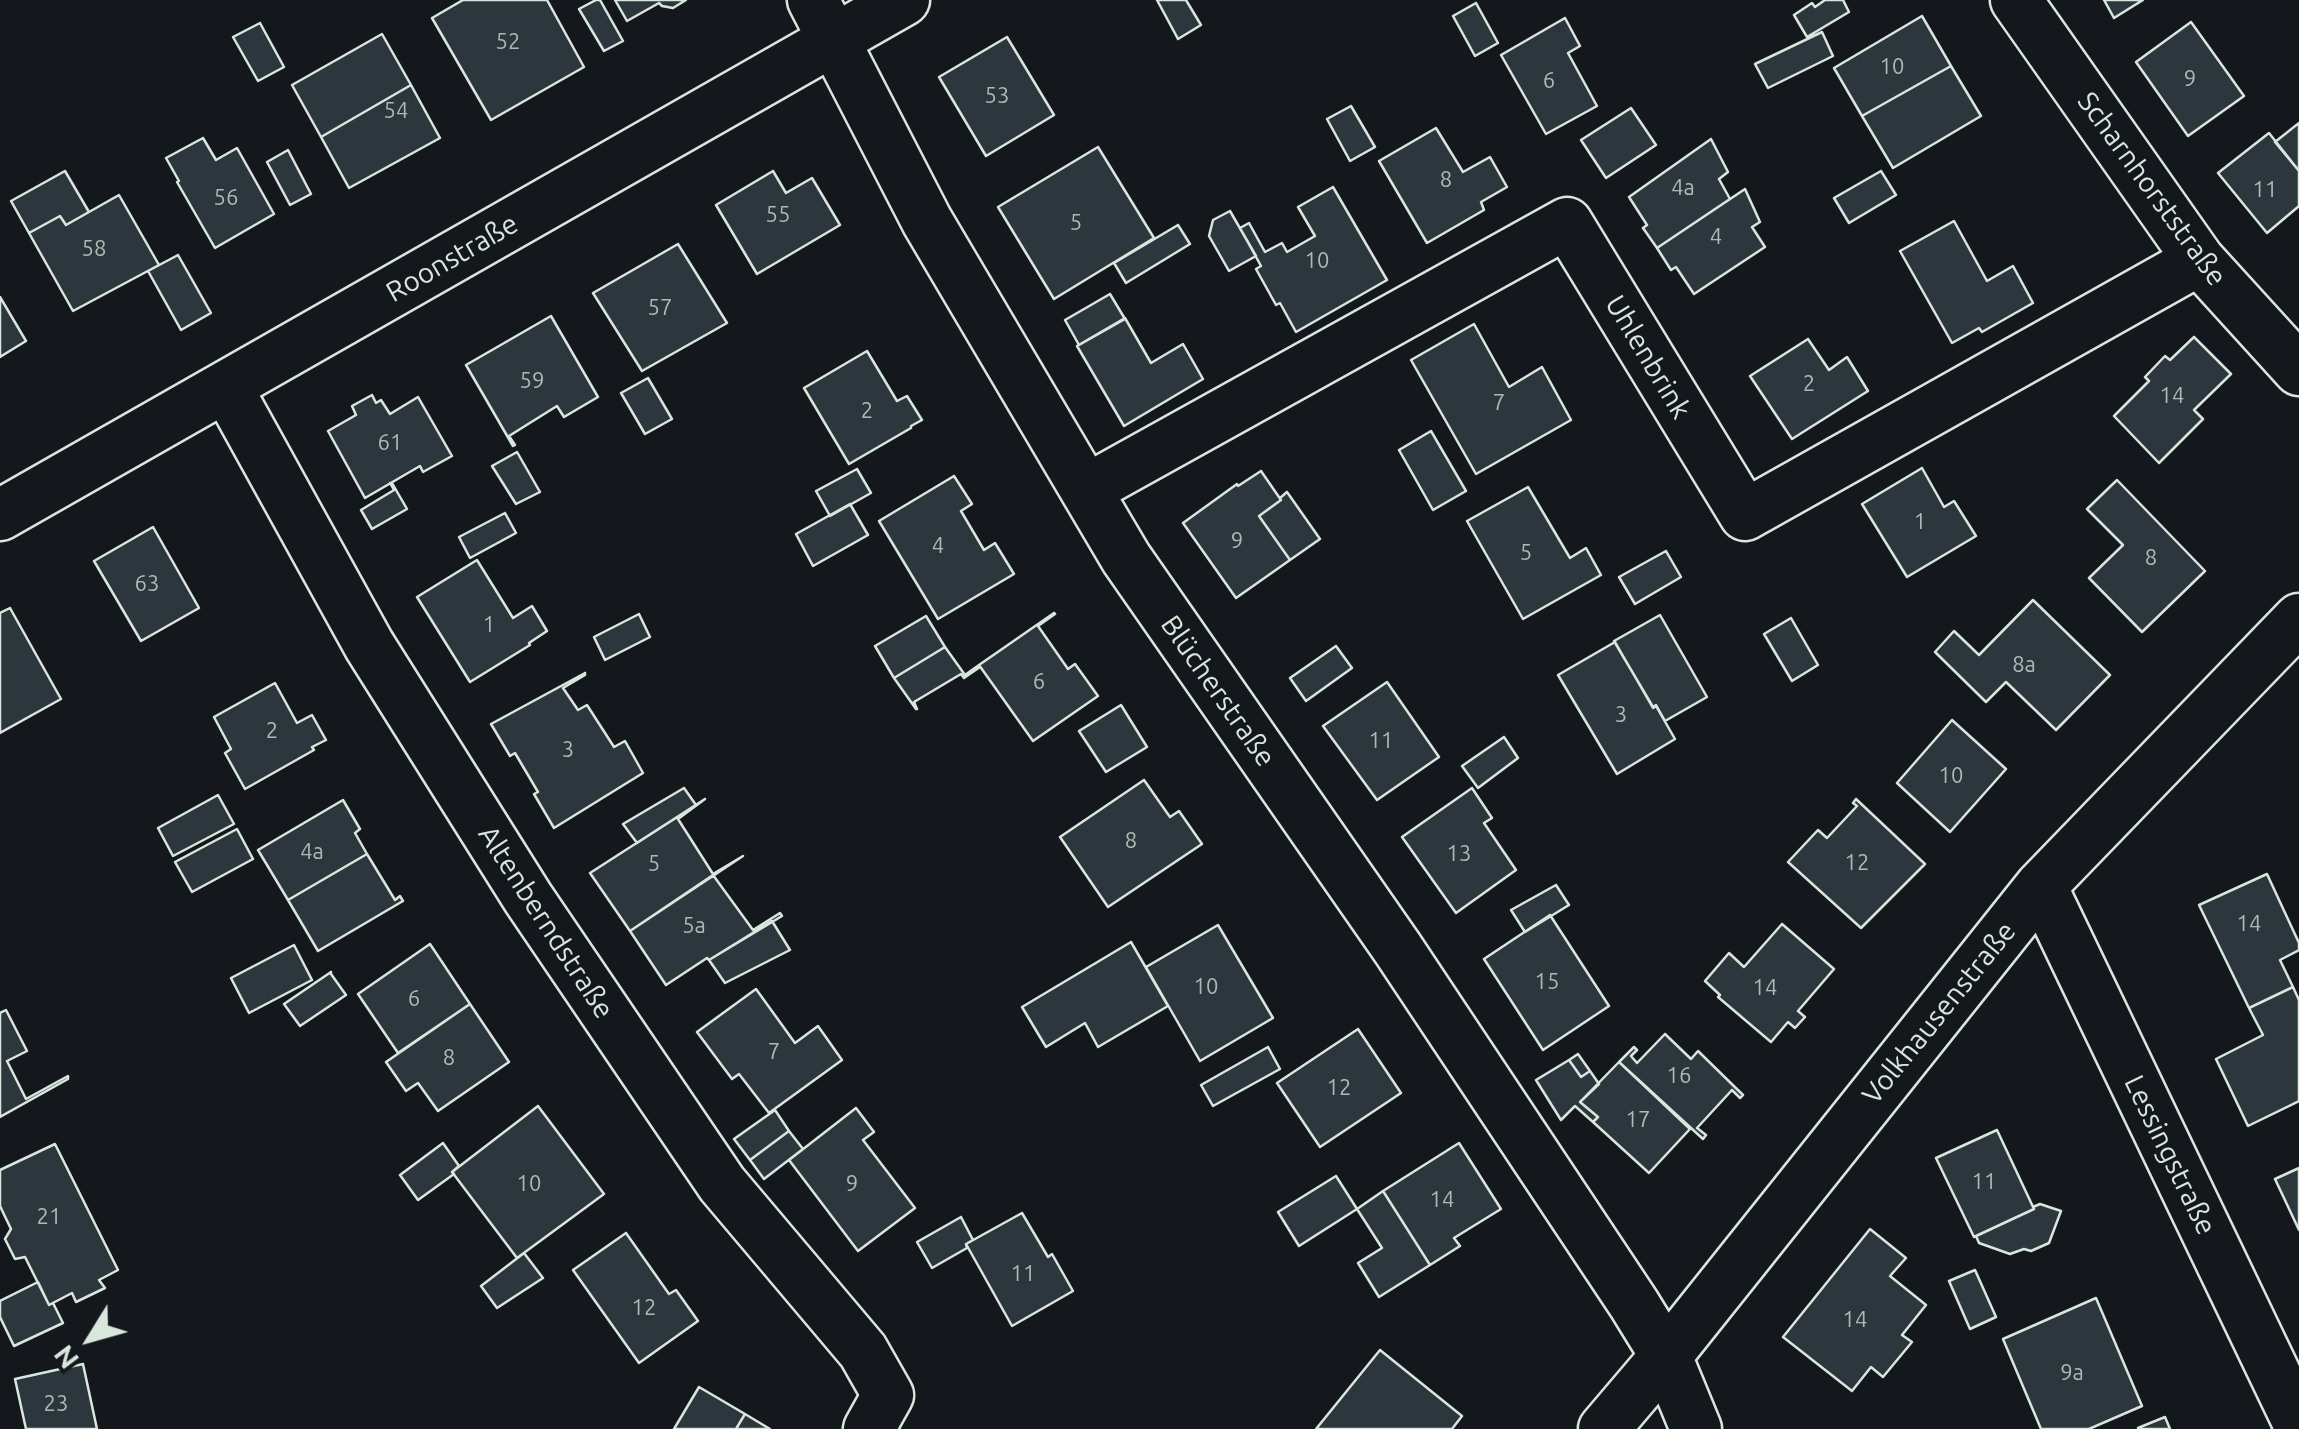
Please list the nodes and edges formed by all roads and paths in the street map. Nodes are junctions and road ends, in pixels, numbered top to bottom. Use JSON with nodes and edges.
{"nodes":[{"id":1,"x":904,"y":0,"type":"edge"},
{"id":2,"x":2016,"y":0,"type":"edge"},
{"id":3,"x":823,"y":20,"type":"edge"},
{"id":4,"x":2199,"y":260,"type":"junction"},
{"id":5,"x":2299,"y":370,"type":"edge"},
{"id":6,"x":227,"y":388,"type":"junction"},
{"id":7,"x":1086,"y":490,"type":"junction"},
{"id":8,"x":0,"y":515,"type":"edge"},
{"id":9,"x":2299,"y":618,"type":"edge"},
{"id":10,"x":2041,"y":886,"type":"junction"},
{"id":11,"x":1666,"y":1356,"type":"junction"},
{"id":12,"x":2299,"y":1424,"type":"edge"},
{"id":13,"x":869,"y":1429,"type":"edge"},
{"id":14,"x":1604,"y":1429,"type":"edge"},
{"id":15,"x":1696,"y":1429,"type":"edge"}],
"edges":[{"from":1,"to":3,"type":"street","name":"Roonstraße"},
{"from":2,"to":4,"type":"street","name":"Scharnhorststraße"},
{"from":3,"to":6,"type":"street","name":"Roonstraße"},
{"from":3,"to":7,"type":"street","name":"Blücherstraße"},
{"from":4,"to":5,"type":"street","name":"Scharnhorststraße"},
{"from":4,"to":7,"type":"street","name":"Uhlenbrink"},
{"from":6,"to":8,"type":"street","name":"Roonstraße"},
{"from":6,"to":13,"type":"street","name":"Altenberndstraße"},
{"from":7,"to":11,"type":"street","name":"Blücherstraße"},
{"from":9,"to":10,"type":"street","name":"Volkhausenstraße"},
{"from":10,"to":11,"type":"street","name":"Volkhausenstraße"},
{"from":10,"to":12,"type":"street","name":"Lessingstraße"},
{"from":11,"to":14,"type":"street","name":"Volkhausenstraße"},
{"from":11,"to":15,"type":"street","name":"Blücherstraße"}]}
